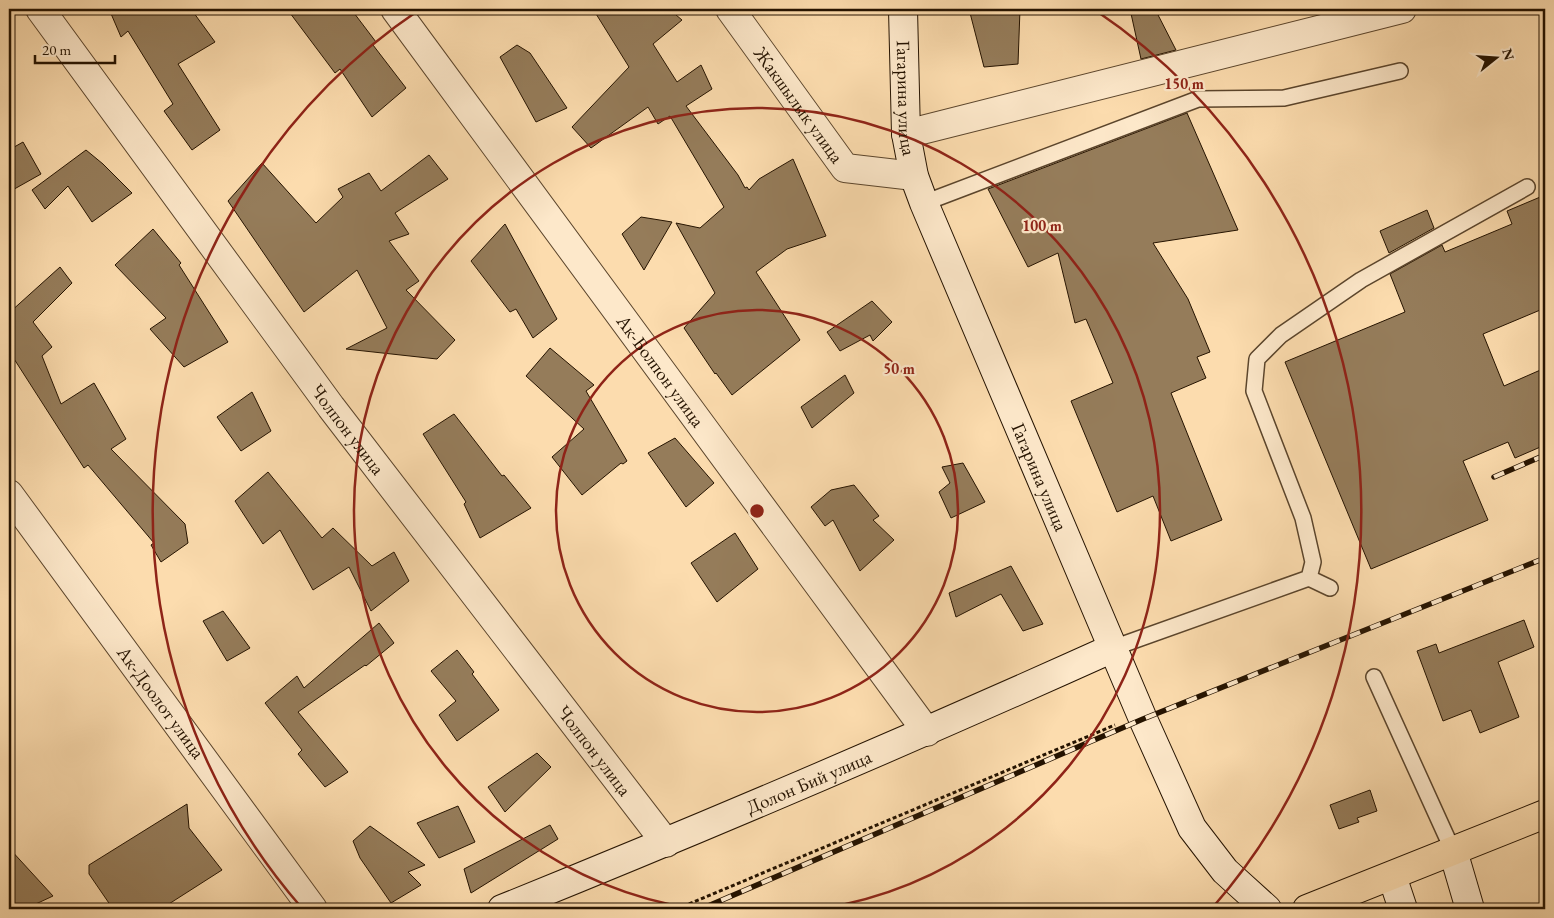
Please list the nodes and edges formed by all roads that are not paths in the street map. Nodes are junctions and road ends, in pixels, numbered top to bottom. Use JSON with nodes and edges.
{"nodes":[{"id":1,"x":40,"y":9,"type":"edge"},
{"id":2,"x":395,"y":9,"type":"edge"},
{"id":3,"x":730,"y":9,"type":"edge"},
{"id":4,"x":903,"y":9,"type":"edge"},
{"id":5,"x":1402,"y":9,"type":"edge"},
{"id":6,"x":1400,"y":71,"type":"dead end"},
{"id":7,"x":906,"y":134,"type":"junction"},
{"id":8,"x":914,"y":176,"type":"junction"},
{"id":9,"x":1527,"y":187,"type":"dead end"},
{"id":10,"x":924,"y":203,"type":"junction"},
{"id":11,"x":9,"y":494,"type":"edge"},
{"id":12,"x":1309,"y":578,"type":"junction"},
{"id":13,"x":1330,"y":588,"type":"dead end"},
{"id":14,"x":1113,"y":648,"type":"junction"},
{"id":15,"x":1374,"y":677,"type":"dead end"},
{"id":16,"x":927,"y":732,"type":"junction"},
{"id":17,"x":1545,"y":814,"type":"edge"},
{"id":18,"x":666,"y":843,"type":"junction"},
{"id":19,"x":1453,"y":851,"type":"junction"},
{"id":20,"x":1392,"y":876,"type":"junction"},
{"id":21,"x":313,"y":909,"type":"edge"},
{"id":22,"x":502,"y":909,"type":"edge"},
{"id":23,"x":1267,"y":909,"type":"edge"},
{"id":24,"x":1307,"y":909,"type":"edge"},
{"id":25,"x":1403,"y":909,"type":"edge"},
{"id":26,"x":1470,"y":909,"type":"edge"}],
"edges":[{"from":1,"to":18,"type":"street","name":"Чолпон улица"},
{"from":2,"to":16,"type":"street","name":"Ак-Болпон улица"},
{"from":3,"to":8,"type":"street","name":"Жакшылык улица"},
{"from":4,"to":7,"type":"street","name":"Гагарина улица"},
{"from":5,"to":7,"type":"street"},
{"from":6,"to":10,"type":"lane"},
{"from":7,"to":8,"type":"street","name":"Гагарина улица"},
{"from":8,"to":10,"type":"street","name":"Гагарина улица"},
{"from":9,"to":12,"type":"lane"},
{"from":10,"to":14,"type":"street","name":"Гагарина улица"},
{"from":11,"to":21,"type":"street","name":"Ак-Доолот улица"},
{"from":12,"to":13,"type":"lane"},
{"from":12,"to":14,"type":"lane"},
{"from":14,"to":16,"type":"street","name":"Долон Бий улица"},
{"from":14,"to":23,"type":"street","name":"Гагарина улица"},
{"from":15,"to":19,"type":"lane"},
{"from":16,"to":18,"type":"street","name":"Долон Бий улица"},
{"from":17,"to":19,"type":"main road"},
{"from":18,"to":22,"type":"street","name":"Долон Бий улица"},
{"from":19,"to":20,"type":"main road"},
{"from":19,"to":26,"type":"street"},
{"from":20,"to":24,"type":"main road"},
{"from":20,"to":25,"type":"street"}]}
